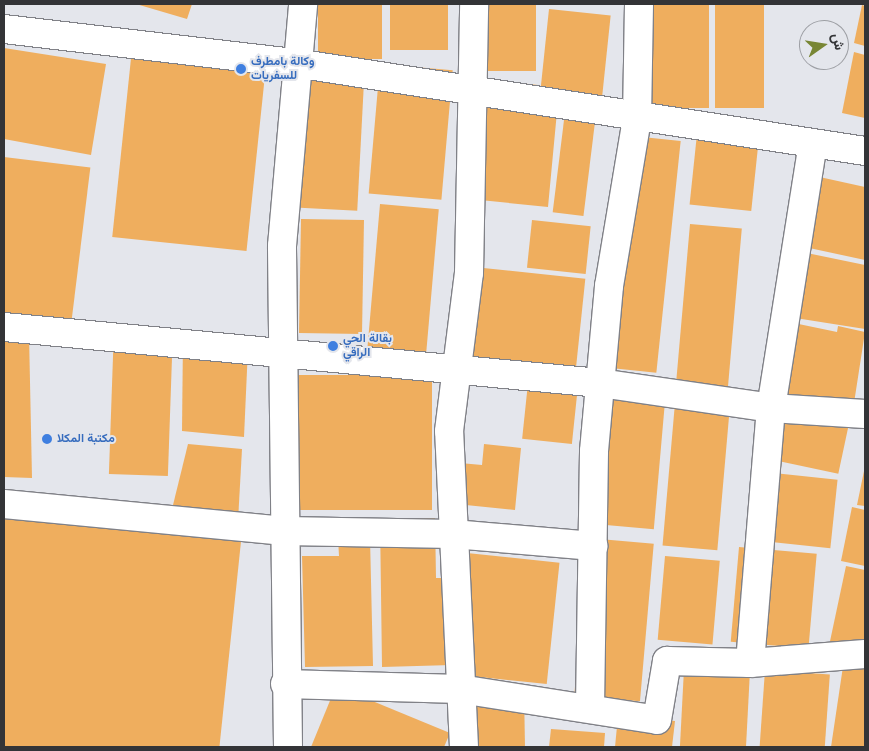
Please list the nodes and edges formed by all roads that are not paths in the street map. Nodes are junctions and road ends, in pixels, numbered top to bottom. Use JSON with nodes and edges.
{"nodes":[{"id":1,"x":303,"y":4,"type":"edge"},
{"id":2,"x":474,"y":4,"type":"edge"},
{"id":3,"x":638,"y":4,"type":"edge"},
{"id":4,"x":4,"y":29,"type":"edge"},
{"id":5,"x":294,"y":63,"type":"junction"},
{"id":6,"x":473,"y":90,"type":"junction"},
{"id":7,"x":637,"y":119,"type":"junction"},
{"id":8,"x":814,"y":143,"type":"junction"},
{"id":9,"x":865,"y":151,"type":"edge"},
{"id":10,"x":4,"y":327,"type":"edge"},
{"id":11,"x":284,"y":354,"type":"junction"},
{"id":12,"x":457,"y":371,"type":"junction"},
{"id":13,"x":600,"y":383,"type":"junction"},
{"id":14,"x":771,"y":408,"type":"junction"},
{"id":15,"x":865,"y":414,"type":"edge"},
{"id":16,"x":4,"y":504,"type":"edge"},
{"id":17,"x":285,"y":531,"type":"junction"},
{"id":18,"x":453,"y":534,"type":"junction"},
{"id":19,"x":592,"y":546,"type":"junction"},
{"id":20,"x":865,"y":654,"type":"edge"},
{"id":21,"x":750,"y":663,"type":"junction"},
{"id":22,"x":285,"y":684,"type":"junction"},
{"id":23,"x":460,"y":689,"type":"junction"},
{"id":24,"x":590,"y":707,"type":"junction"},
{"id":25,"x":288,"y":747,"type":"edge"},
{"id":26,"x":464,"y":747,"type":"edge"}],
"edges":[{"from":1,"to":5,"type":"street"},
{"from":2,"to":6,"type":"street"},
{"from":3,"to":7,"type":"street"},
{"from":4,"to":5,"type":"street"},
{"from":5,"to":6,"type":"street"},
{"from":5,"to":11,"type":"street"},
{"from":6,"to":7,"type":"street"},
{"from":6,"to":12,"type":"street"},
{"from":7,"to":8,"type":"street"},
{"from":7,"to":13,"type":"street"},
{"from":8,"to":9,"type":"street"},
{"from":8,"to":14,"type":"street"},
{"from":10,"to":11,"type":"street"},
{"from":11,"to":12,"type":"street"},
{"from":11,"to":17,"type":"street"},
{"from":12,"to":13,"type":"street"},
{"from":12,"to":18,"type":"street"},
{"from":13,"to":14,"type":"street"},
{"from":13,"to":19,"type":"street"},
{"from":14,"to":15,"type":"street"},
{"from":14,"to":21,"type":"street"},
{"from":16,"to":17,"type":"street"},
{"from":17,"to":18,"type":"street"},
{"from":17,"to":22,"type":"street"},
{"from":18,"to":19,"type":"street"},
{"from":18,"to":23,"type":"street"},
{"from":19,"to":24,"type":"street"},
{"from":20,"to":21,"type":"street"},
{"from":21,"to":24,"type":"street"},
{"from":22,"to":23,"type":"street"},
{"from":22,"to":25,"type":"street"},
{"from":23,"to":24,"type":"street"},
{"from":23,"to":26,"type":"street"}]}
